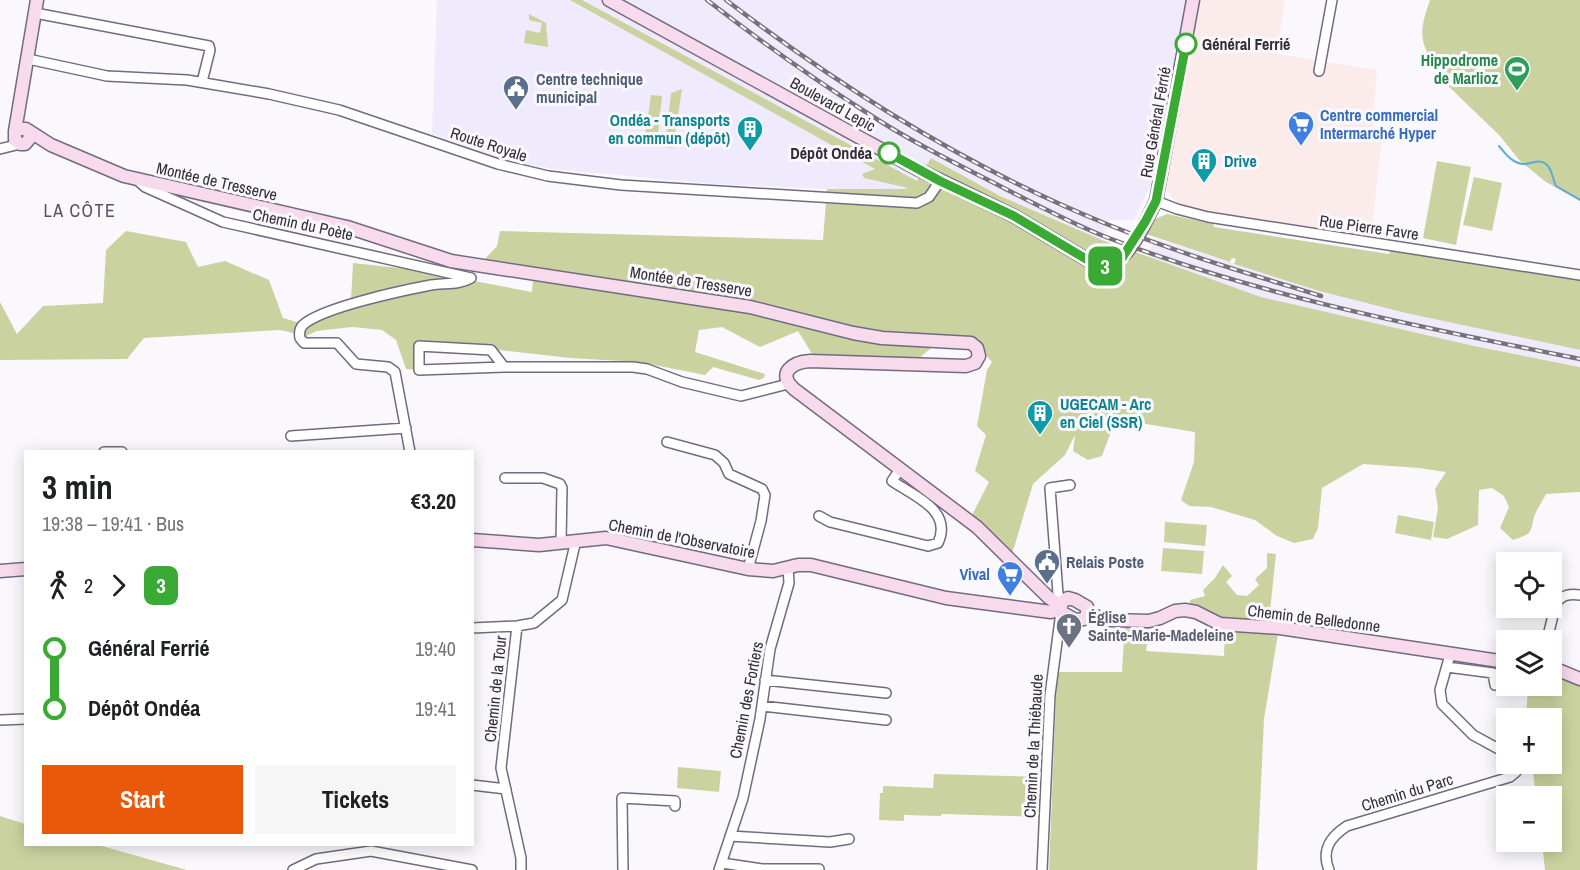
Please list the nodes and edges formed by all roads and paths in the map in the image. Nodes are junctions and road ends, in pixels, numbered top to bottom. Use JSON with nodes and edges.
{"nodes":[{"id":1,"x":609,"y":0,"type":"edge"},
{"id":2,"x":1193,"y":0,"type":"edge"},
{"id":3,"x":1332,"y":0,"type":"edge"},
{"id":4,"x":36,"y":6,"type":"edge"},
{"id":5,"x":28,"y":59,"type":"junction"},
{"id":6,"x":1319,"y":71,"type":"dead end"},
{"id":7,"x":202,"y":82,"type":"junction"},
{"id":8,"x":22,"y":136,"type":"junction"},
{"id":9,"x":2,"y":149,"type":"edge"},
{"id":10,"x":136,"y":179,"type":"junction"},
{"id":11,"x":940,"y":181,"type":"junction"},
{"id":12,"x":1156,"y":201,"type":"junction"},
{"id":13,"x":1132,"y":244,"type":"joint"},
{"id":14,"x":414,"y":249,"type":"junction"},
{"id":15,"x":1580,"y":275,"type":"edge"},
{"id":16,"x":471,"y":278,"type":"junction"},
{"id":17,"x":504,"y":368,"type":"junction"},
{"id":18,"x":788,"y":384,"type":"junction"},
{"id":19,"x":406,"y":428,"type":"junction"},
{"id":20,"x":291,"y":436,"type":"dead end"},
{"id":21,"x":667,"y":442,"type":"dead end"},
{"id":22,"x":410,"y":450,"type":"edge"},
{"id":23,"x":900,"y":469,"type":"junction"},
{"id":24,"x":505,"y":478,"type":"dead end"},
{"id":25,"x":1070,"y":485,"type":"dead end"},
{"id":26,"x":819,"y":516,"type":"dead end"},
{"id":27,"x":474,"y":540,"type":"edge"},
{"id":28,"x":576,"y":540,"type":"junction"},
{"id":29,"x":561,"y":542,"type":"junction"},
{"id":30,"x":788,"y":568,"type":"junction"},
{"id":31,"x":24,"y":569,"type":"edge"},
{"id":32,"x":748,"y":569,"type":"junction"},
{"id":33,"x":0,"y":571,"type":"edge"},
{"id":34,"x":1580,"y":595,"type":"edge"},
{"id":35,"x":1062,"y":612,"type":"junction"},
{"id":36,"x":1087,"y":614,"type":"junction"},
{"id":37,"x":517,"y":626,"type":"junction"},
{"id":38,"x":474,"y":628,"type":"edge"},
{"id":39,"x":1549,"y":630,"type":"edge"},
{"id":40,"x":1448,"y":661,"type":"junction"},
{"id":41,"x":1496,"y":662,"type":"edge"},
{"id":42,"x":1562,"y":672,"type":"edge"},
{"id":43,"x":1580,"y":679,"type":"edge"},
{"id":44,"x":765,"y":680,"type":"junction"},
{"id":45,"x":1495,"y":685,"type":"dead end"},
{"id":46,"x":886,"y":693,"type":"dead end"},
{"id":47,"x":762,"y":706,"type":"junction"},
{"id":48,"x":24,"y":719,"type":"edge"},
{"id":49,"x":0,"y":720,"type":"edge"},
{"id":50,"x":886,"y":720,"type":"dead end"},
{"id":51,"x":1496,"y":748,"type":"edge"},
{"id":52,"x":1514,"y":774,"type":"edge"},
{"id":53,"x":474,"y":785,"type":"edge"},
{"id":54,"x":506,"y":789,"type":"junction"},
{"id":55,"x":675,"y":806,"type":"dead end"},
{"id":56,"x":730,"y":836,"type":"junction"},
{"id":57,"x":849,"y":839,"type":"dead end"},
{"id":58,"x":721,"y":866,"type":"edge"},
{"id":59,"x":819,"y":869,"type":"edge"},
{"id":60,"x":293,"y":870,"type":"edge"},
{"id":61,"x":472,"y":870,"type":"edge"},
{"id":62,"x":521,"y":870,"type":"edge"},
{"id":63,"x":623,"y":870,"type":"edge"},
{"id":64,"x":1042,"y":870,"type":"edge"},
{"id":65,"x":1329,"y":870,"type":"edge"}],
"edges":[{"from":1,"to":11,"type":"street","name":"Boulevard Lepic"},
{"from":2,"to":12,"type":"street","name":"Rue Général Férrié"},
{"from":3,"to":6,"type":"street"},
{"from":4,"to":5,"type":"street"},
{"from":4,"to":7,"type":"street"},
{"from":5,"to":7,"type":"street","name":"Route Royale"},
{"from":5,"to":8,"type":"street"},
{"from":7,"to":11,"type":"street","name":"Route Royale"},
{"from":8,"to":9,"type":"street"},
{"from":8,"to":10,"type":"street","name":"Montée de Tresserve"},
{"from":10,"to":14,"type":"street","name":"Montée de Tresserve"},
{"from":10,"to":16,"type":"street","name":"Chemin du Poète"},
{"from":11,"to":13,"type":"street","name":"Boulevard Lepic"},
{"from":12,"to":13,"type":"street","name":"Rue Général Férrié"},
{"from":12,"to":15,"type":"street","name":"Rue Pierre Favre"},
{"from":14,"to":16,"type":"street"},
{"from":14,"to":18,"type":"street","name":"Montée de Tresserve"},
{"from":16,"to":19,"type":"street"},
{"from":17,"to":17,"type":"street"},
{"from":17,"to":18,"type":"street"},
{"from":18,"to":23,"type":"street"},
{"from":19,"to":20,"type":"street"},
{"from":19,"to":22,"type":"street"},
{"from":21,"to":32,"type":"street"},
{"from":23,"to":26,"type":"street"},
{"from":23,"to":35,"type":"street"},
{"from":24,"to":29,"type":"street"},
{"from":25,"to":35,"type":"street"},
{"from":27,"to":29,"type":"street","name":"Chemin de l'Observatoire"},
{"from":28,"to":29,"type":"street","name":"Chemin de l'Observatoire"},
{"from":28,"to":32,"type":"street","name":"Chemin de l'Observatoire"},
{"from":28,"to":37,"type":"street"},
{"from":30,"to":32,"type":"street","name":"Chemin de l'Observatoire"},
{"from":30,"to":35,"type":"street","name":"Chemin de l'Observatoire"},
{"from":30,"to":44,"type":"street","name":"Chemin des Fortiers"},
{"from":31,"to":33,"type":"street"},
{"from":34,"to":39,"type":"street"},
{"from":35,"to":36,"type":"street"},
{"from":35,"to":36,"type":"street"},
{"from":35,"to":64,"type":"street","name":"Chemin de la Thiébaude"},
{"from":36,"to":40,"type":"street","name":"Chemin de Belledonne"},
{"from":37,"to":38,"type":"street"},
{"from":37,"to":54,"type":"street","name":"Chemin de la Tour"},
{"from":40,"to":41,"type":"street","name":"Chemin de Belledonne"},
{"from":40,"to":45,"type":"street"},
{"from":40,"to":51,"type":"street"},
{"from":42,"to":43,"type":"street"},
{"from":44,"to":46,"type":"street"},
{"from":44,"to":47,"type":"street","name":"Chemin des Fortiers"},
{"from":47,"to":50,"type":"street"},
{"from":47,"to":56,"type":"street","name":"Chemin des Fortiers"},
{"from":48,"to":49,"type":"street"},
{"from":52,"to":65,"type":"street","name":"Chemin du Parc"},
{"from":53,"to":54,"type":"street"},
{"from":54,"to":62,"type":"street","name":"Chemin de la Tour"},
{"from":55,"to":63,"type":"street"},
{"from":56,"to":57,"type":"street"},
{"from":56,"to":58,"type":"street","name":"Chemin des Fortiers"},
{"from":58,"to":59,"type":"street","name":"Chemin des Fortiers"},
{"from":60,"to":61,"type":"street"}]}
